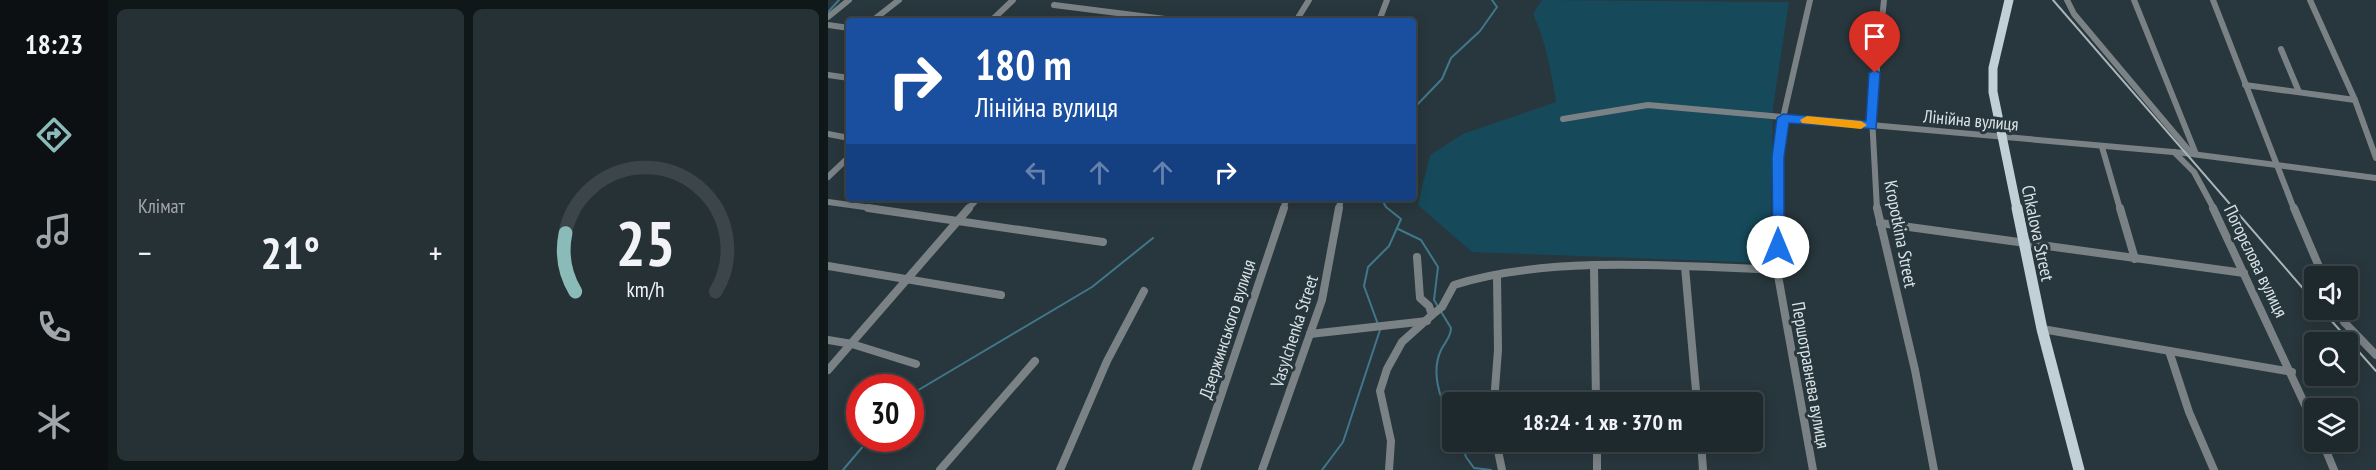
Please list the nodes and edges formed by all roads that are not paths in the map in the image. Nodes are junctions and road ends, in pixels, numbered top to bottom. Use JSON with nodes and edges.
{"nodes":[{"id":1,"x":849,"y":0,"type":"edge"},
{"id":2,"x":899,"y":0,"type":"edge"},
{"id":3,"x":1013,"y":0,"type":"edge"},
{"id":4,"x":1309,"y":0,"type":"edge"},
{"id":5,"x":1387,"y":0,"type":"edge"},
{"id":6,"x":1810,"y":0,"type":"edge"},
{"id":7,"x":1884,"y":0,"type":"edge"},
{"id":8,"x":2009,"y":0,"type":"edge"},
{"id":9,"x":2067,"y":0,"type":"edge"},
{"id":10,"x":2134,"y":0,"type":"edge"},
{"id":11,"x":2213,"y":0,"type":"edge"},
{"id":12,"x":2310,"y":0,"type":"edge"},
{"id":13,"x":1054,"y":5,"type":"dead end"},
{"id":14,"x":1132,"y":15,"type":"junction"},
{"id":15,"x":828,"y":18,"type":"edge"},
{"id":16,"x":876,"y":18,"type":"edge"},
{"id":17,"x":994,"y":18,"type":"edge"},
{"id":18,"x":1129,"y":18,"type":"edge"},
{"id":19,"x":1156,"y":18,"type":"edge"},
{"id":20,"x":1298,"y":18,"type":"edge"},
{"id":21,"x":1381,"y":18,"type":"edge"},
{"id":22,"x":828,"y":25,"type":"edge"},
{"id":23,"x":846,"y":28,"type":"edge"},
{"id":24,"x":2281,"y":49,"type":"dead end"},
{"id":25,"x":828,"y":75,"type":"edge"},
{"id":26,"x":846,"y":78,"type":"edge"},
{"id":27,"x":2245,"y":85,"type":"junction"},
{"id":28,"x":2299,"y":92,"type":"junction"},
{"id":29,"x":2355,"y":99,"type":"junction"},
{"id":30,"x":1783,"y":118,"type":"junction"},
{"id":31,"x":1563,"y":119,"type":"dead end"},
{"id":32,"x":1872,"y":126,"type":"junction"},
{"id":33,"x":828,"y":134,"type":"edge"},
{"id":34,"x":846,"y":137,"type":"edge"},
{"id":35,"x":2002,"y":138,"type":"junction"},
{"id":36,"x":2102,"y":147,"type":"junction"},
{"id":37,"x":2174,"y":152,"type":"junction"},
{"id":38,"x":2193,"y":154,"type":"junction"},
{"id":39,"x":2376,"y":158,"type":"edge"},
{"id":40,"x":846,"y":160,"type":"edge"},
{"id":41,"x":2275,"y":164,"type":"junction"},
{"id":42,"x":828,"y":177,"type":"edge"},
{"id":43,"x":2376,"y":178,"type":"edge"},
{"id":44,"x":975,"y":201,"type":"edge"},
{"id":45,"x":1286,"y":201,"type":"edge"},
{"id":46,"x":1341,"y":201,"type":"edge"},
{"id":47,"x":828,"y":202,"type":"edge"},
{"id":48,"x":959,"y":220,"type":"junction"},
{"id":49,"x":1880,"y":223,"type":"junction"},
{"id":50,"x":2022,"y":241,"type":"junction"},
{"id":51,"x":1103,"y":242,"type":"dead end"},
{"id":52,"x":1417,"y":256,"type":"dead end"},
{"id":53,"x":2135,"y":259,"type":"junction"},
{"id":54,"x":828,"y":266,"type":"edge"},
{"id":55,"x":1594,"y":266,"type":"junction"},
{"id":56,"x":2319,"y":266,"type":"edge"},
{"id":57,"x":1685,"y":267,"type":"junction"},
{"id":58,"x":1777,"y":270,"type":"junction"},
{"id":59,"x":2244,"y":273,"type":"junction"},
{"id":60,"x":1497,"y":276,"type":"junction"},
{"id":61,"x":909,"y":278,"type":"junction"},
{"id":62,"x":1144,"y":291,"type":"dead end"},
{"id":63,"x":1001,"y":295,"type":"dead end"},
{"id":64,"x":1435,"y":314,"type":"junction"},
{"id":65,"x":2343,"y":320,"type":"edge"},
{"id":66,"x":2042,"y":329,"type":"junction"},
{"id":67,"x":1310,"y":334,"type":"junction"},
{"id":68,"x":828,"y":340,"type":"edge"},
{"id":69,"x":852,"y":344,"type":"junction"},
{"id":70,"x":2169,"y":351,"type":"junction"},
{"id":71,"x":2376,"y":355,"type":"edge"},
{"id":72,"x":1035,"y":361,"type":"dead end"},
{"id":73,"x":916,"y":364,"type":"dead end"},
{"id":74,"x":828,"y":370,"type":"edge"},
{"id":75,"x":2292,"y":372,"type":"junction"},
{"id":76,"x":1495,"y":392,"type":"edge"},
{"id":77,"x":1596,"y":392,"type":"edge"},
{"id":78,"x":1696,"y":392,"type":"edge"},
{"id":79,"x":2304,"y":400,"type":"edge"},
{"id":80,"x":1498,"y":452,"type":"edge"},
{"id":81,"x":1597,"y":452,"type":"edge"},
{"id":82,"x":1702,"y":452,"type":"edge"},
{"id":83,"x":2327,"y":452,"type":"edge"},
{"id":84,"x":940,"y":470,"type":"edge"},
{"id":85,"x":1060,"y":470,"type":"edge"},
{"id":86,"x":1196,"y":470,"type":"edge"},
{"id":87,"x":1262,"y":470,"type":"edge"},
{"id":88,"x":1389,"y":470,"type":"edge"},
{"id":89,"x":1502,"y":470,"type":"edge"},
{"id":90,"x":1597,"y":470,"type":"edge"},
{"id":91,"x":1703,"y":470,"type":"edge"},
{"id":92,"x":1813,"y":470,"type":"edge"},
{"id":93,"x":1934,"y":470,"type":"edge"},
{"id":94,"x":2079,"y":470,"type":"edge"},
{"id":95,"x":2214,"y":470,"type":"edge"},
{"id":96,"x":2334,"y":470,"type":"edge"}],
"edges":[{"from":1,"to":15,"type":"street"},
{"from":2,"to":16,"type":"street"},
{"from":3,"to":17,"type":"street"},
{"from":4,"to":20,"type":"street"},
{"from":5,"to":21,"type":"street"},
{"from":6,"to":30,"type":"street","name":"Першотравнева вулиця"},
{"from":7,"to":32,"type":"street","name":"Kropotkina Street"},
{"from":8,"to":35,"type":"main road","name":"Chkalova Street"},
{"from":9,"to":38,"type":"street"},
{"from":10,"to":38,"type":"street"},
{"from":11,"to":27,"type":"street"},
{"from":12,"to":29,"type":"street"},
{"from":13,"to":14,"type":"street"},
{"from":14,"to":18,"type":"street"},
{"from":14,"to":19,"type":"street"},
{"from":22,"to":23,"type":"street"},
{"from":24,"to":28,"type":"street"},
{"from":25,"to":26,"type":"street"},
{"from":27,"to":28,"type":"street"},
{"from":27,"to":41,"type":"street"},
{"from":28,"to":29,"type":"street"},
{"from":29,"to":39,"type":"street"},
{"from":30,"to":31,"type":"street","name":"Лінійна вулиця"},
{"from":30,"to":32,"type":"street","name":"Лінійна вулиця"},
{"from":30,"to":58,"type":"street","name":"Першотравнева вулиця"},
{"from":32,"to":35,"type":"street","name":"Лінійна вулиця"},
{"from":32,"to":49,"type":"street","name":"Kropotkina Street"},
{"from":33,"to":34,"type":"street"},
{"from":35,"to":36,"type":"street","name":"Лінійна вулиця"},
{"from":35,"to":50,"type":"main road","name":"Chkalova Street"},
{"from":36,"to":37,"type":"street","name":"Лінійна вулиця"},
{"from":36,"to":53,"type":"street"},
{"from":37,"to":38,"type":"street","name":"Лінійна вулиця"},
{"from":37,"to":59,"type":"street","name":"Погорєлова вулиця"},
{"from":38,"to":41,"type":"street","name":"Лінійна вулиця"},
{"from":40,"to":42,"type":"street"},
{"from":41,"to":43,"type":"street","name":"Лінійна вулиця"},
{"from":41,"to":56,"type":"street"},
{"from":44,"to":48,"type":"street"},
{"from":45,"to":86,"type":"street","name":"Дзержинського вулиця"},
{"from":46,"to":67,"type":"street","name":"Vasylchenka Street"},
{"from":47,"to":48,"type":"street"},
{"from":48,"to":51,"type":"street"},
{"from":48,"to":61,"type":"street"},
{"from":49,"to":50,"type":"street"},
{"from":49,"to":93,"type":"street","name":"Kropotkina Street"},
{"from":50,"to":53,"type":"street"},
{"from":50,"to":66,"type":"main road","name":"Chkalova Street"},
{"from":52,"to":64,"type":"street"},
{"from":53,"to":59,"type":"street"},
{"from":54,"to":61,"type":"street"},
{"from":55,"to":57,"type":"street"},
{"from":55,"to":60,"type":"street"},
{"from":55,"to":77,"type":"street"},
{"from":57,"to":58,"type":"street"},
{"from":57,"to":78,"type":"street"},
{"from":58,"to":92,"type":"street","name":"Першотравнева вулиця"},
{"from":59,"to":75,"type":"street","name":"Погорєлова вулиця"},
{"from":60,"to":64,"type":"street"},
{"from":60,"to":76,"type":"street"},
{"from":61,"to":63,"type":"street"},
{"from":61,"to":69,"type":"street"},
{"from":62,"to":85,"type":"street"},
{"from":64,"to":67,"type":"street"},
{"from":64,"to":88,"type":"street"},
{"from":65,"to":71,"type":"street"},
{"from":66,"to":70,"type":"street"},
{"from":66,"to":94,"type":"main road","name":"Chkalova Street"},
{"from":67,"to":87,"type":"street","name":"Vasylchenka Street"},
{"from":68,"to":69,"type":"street"},
{"from":69,"to":73,"type":"street"},
{"from":69,"to":74,"type":"street"},
{"from":70,"to":75,"type":"street"},
{"from":70,"to":95,"type":"street"},
{"from":72,"to":84,"type":"street"},
{"from":75,"to":79,"type":"street","name":"Погорєлова вулиця"},
{"from":80,"to":89,"type":"street"},
{"from":81,"to":90,"type":"street"},
{"from":82,"to":91,"type":"street"},
{"from":83,"to":96,"type":"street"}]}
